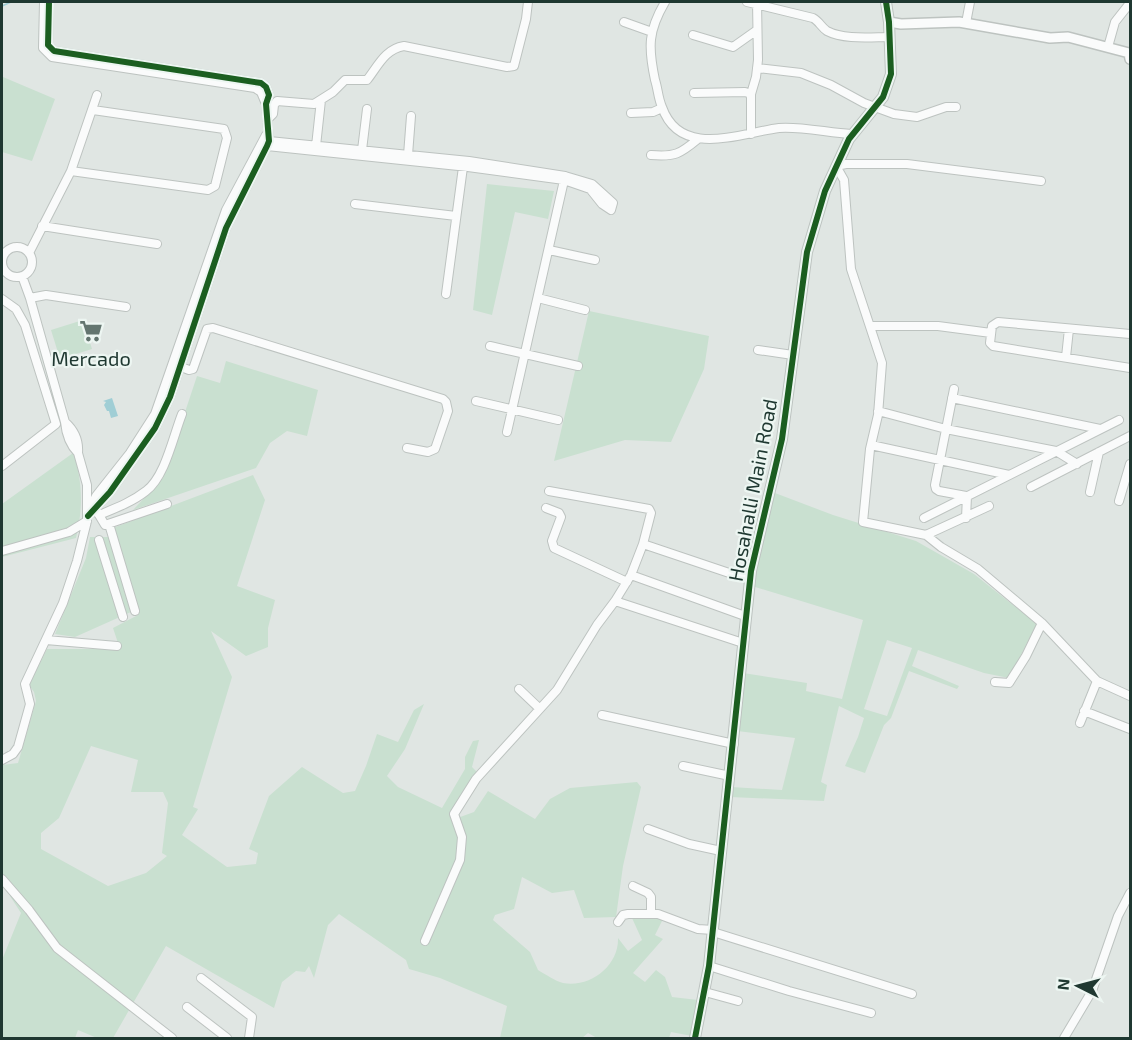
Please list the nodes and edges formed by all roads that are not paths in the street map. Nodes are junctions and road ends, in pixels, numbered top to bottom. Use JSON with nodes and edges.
{"nodes":[{"id":1,"x":44,"y":2,"type":"edge"},
{"id":2,"x":49,"y":2,"type":"edge"},
{"id":3,"x":528,"y":2,"type":"edge"},
{"id":4,"x":665,"y":2,"type":"edge"},
{"id":5,"x":747,"y":2,"type":"edge"},
{"id":6,"x":885,"y":2,"type":"edge"},
{"id":7,"x":970,"y":2,"type":"edge"},
{"id":8,"x":757,"y":3,"type":"edge"},
{"id":9,"x":1131,"y":3,"type":"edge"},
{"id":10,"x":624,"y":22,"type":"dead end"},
{"id":11,"x":890,"y":22,"type":"junction"},
{"id":12,"x":966,"y":23,"type":"junction"},
{"id":13,"x":757,"y":30,"type":"junction"},
{"id":14,"x":652,"y":32,"type":"junction"},
{"id":15,"x":693,"y":35,"type":"dead end"},
{"id":16,"x":890,"y":37,"type":"junction"},
{"id":17,"x":1108,"y":47,"type":"junction"},
{"id":18,"x":1131,"y":59,"type":"edge"},
{"id":19,"x":757,"y":68,"type":"junction"},
{"id":20,"x":694,"y":93,"type":"dead end"},
{"id":21,"x":751,"y":94,"type":"junction"},
{"id":22,"x":97,"y":95,"type":"dead end"},
{"id":23,"x":321,"y":100,"type":"junction"},
{"id":24,"x":266,"y":104,"type":"junction"},
{"id":25,"x":956,"y":107,"type":"dead end"},
{"id":26,"x":662,"y":108,"type":"junction"},
{"id":27,"x":874,"y":108,"type":"junction"},
{"id":28,"x":367,"y":109,"type":"dead end"},
{"id":29,"x":93,"y":110,"type":"junction"},
{"id":30,"x":631,"y":113,"type":"dead end"},
{"id":31,"x":411,"y":116,"type":"dead end"},
{"id":32,"x":267,"y":120,"type":"junction"},
{"id":33,"x":751,"y":134,"type":"junction"},
{"id":34,"x":851,"y":135,"type":"junction"},
{"id":35,"x":698,"y":139,"type":"junction"},
{"id":36,"x":268,"y":140,"type":"junction"},
{"id":37,"x":316,"y":146,"type":"junction"},
{"id":38,"x":362,"y":150,"type":"junction"},
{"id":39,"x":408,"y":155,"type":"junction"},
{"id":40,"x":651,"y":155,"type":"dead end"},
{"id":41,"x":837,"y":166,"type":"junction"},
{"id":42,"x":463,"y":167,"type":"junction"},
{"id":43,"x":72,"y":171,"type":"junction"},
{"id":44,"x":565,"y":178,"type":"junction"},
{"id":45,"x":1041,"y":181,"type":"dead end"},
{"id":46,"x":355,"y":204,"type":"dead end"},
{"id":47,"x":612,"y":206,"type":"dead end"},
{"id":48,"x":456,"y":216,"type":"junction"},
{"id":49,"x":42,"y":226,"type":"junction"},
{"id":50,"x":158,"y":244,"type":"dead end"},
{"id":51,"x":549,"y":249,"type":"junction"},
{"id":52,"x":29,"y":253,"type":"junction"},
{"id":53,"x":596,"y":260,"type":"dead end"},
{"id":54,"x":2,"y":264,"type":"edge"},
{"id":55,"x":22,"y":276,"type":"junction"},
{"id":56,"x":446,"y":294,"type":"dead end"},
{"id":57,"x":30,"y":298,"type":"junction"},
{"id":58,"x":538,"y":298,"type":"junction"},
{"id":59,"x":2,"y":299,"type":"edge"},
{"id":60,"x":126,"y":307,"type":"dead end"},
{"id":61,"x":585,"y":310,"type":"dead end"},
{"id":62,"x":870,"y":326,"type":"junction"},
{"id":63,"x":1069,"y":328,"type":"junction"},
{"id":64,"x":991,"y":333,"type":"junction"},
{"id":65,"x":1131,"y":334,"type":"edge"},
{"id":66,"x":490,"y":346,"type":"dead end"},
{"id":67,"x":758,"y":350,"type":"dead end"},
{"id":68,"x":525,"y":354,"type":"junction"},
{"id":69,"x":793,"y":355,"type":"junction"},
{"id":70,"x":1066,"y":357,"type":"junction"},
{"id":71,"x":177,"y":365,"type":"junction"},
{"id":72,"x":578,"y":366,"type":"dead end"},
{"id":73,"x":1131,"y":368,"type":"edge"},
{"id":74,"x":476,"y":402,"type":"dead end"},
{"id":75,"x":512,"y":410,"type":"junction"},
{"id":76,"x":878,"y":411,"type":"junction"},
{"id":77,"x":182,"y":414,"type":"dead end"},
{"id":78,"x":558,"y":420,"type":"dead end"},
{"id":79,"x":1119,"y":420,"type":"dead end"},
{"id":80,"x":946,"y":429,"type":"junction"},
{"id":81,"x":1100,"y":429,"type":"junction"},
{"id":82,"x":507,"y":432,"type":"dead end"},
{"id":83,"x":1131,"y":436,"type":"edge"},
{"id":84,"x":871,"y":445,"type":"junction"},
{"id":85,"x":407,"y":448,"type":"dead end"},
{"id":86,"x":1056,"y":451,"type":"junction"},
{"id":87,"x":1099,"y":452,"type":"junction"},
{"id":88,"x":940,"y":459,"type":"junction"},
{"id":89,"x":2,"y":463,"type":"edge"},
{"id":90,"x":1077,"y":464,"type":"junction"},
{"id":91,"x":1131,"y":464,"type":"edge"},
{"id":92,"x":1009,"y":475,"type":"junction"},
{"id":93,"x":1031,"y":487,"type":"dead end"},
{"id":94,"x":549,"y":491,"type":"dead end"},
{"id":95,"x":1090,"y":492,"type":"dead end"},
{"id":96,"x":967,"y":496,"type":"junction"},
{"id":97,"x":1119,"y":501,"type":"dead end"},
{"id":98,"x":167,"y":504,"type":"dead end"},
{"id":99,"x":989,"y":506,"type":"dead end"},
{"id":100,"x":546,"y":508,"type":"dead end"},
{"id":101,"x":91,"y":514,"type":"junction"},
{"id":102,"x":924,"y":518,"type":"dead end"},
{"id":103,"x":966,"y":518,"type":"junction"},
{"id":104,"x":109,"y":524,"type":"junction"},
{"id":105,"x":926,"y":536,"type":"junction"},
{"id":106,"x":99,"y":540,"type":"dead end"},
{"id":107,"x":644,"y":543,"type":"junction"},
{"id":108,"x":2,"y":551,"type":"edge"},
{"id":109,"x":629,"y":578,"type":"junction"},
{"id":110,"x":750,"y":580,"type":"junction"},
{"id":111,"x":615,"y":601,"type":"junction"},
{"id":112,"x":135,"y":611,"type":"dead end"},
{"id":113,"x":745,"y":616,"type":"junction"},
{"id":114,"x":123,"y":617,"type":"dead end"},
{"id":115,"x":1042,"y":623,"type":"junction"},
{"id":116,"x":46,"y":640,"type":"junction"},
{"id":117,"x":742,"y":643,"type":"junction"},
{"id":118,"x":117,"y":646,"type":"dead end"},
{"id":119,"x":1097,"y":681,"type":"junction"},
{"id":120,"x":995,"y":682,"type":"dead end"},
{"id":121,"x":519,"y":689,"type":"dead end"},
{"id":122,"x":1131,"y":696,"type":"edge"},
{"id":123,"x":539,"y":708,"type":"junction"},
{"id":124,"x":1084,"y":711,"type":"junction"},
{"id":125,"x":602,"y":715,"type":"dead end"},
{"id":126,"x":1080,"y":723,"type":"dead end"},
{"id":127,"x":1131,"y":729,"type":"edge"},
{"id":128,"x":734,"y":744,"type":"junction"},
{"id":129,"x":2,"y":760,"type":"edge"},
{"id":130,"x":683,"y":766,"type":"dead end"},
{"id":131,"x":730,"y":776,"type":"junction"},
{"id":132,"x":648,"y":829,"type":"dead end"},
{"id":133,"x":721,"y":851,"type":"junction"},
{"id":134,"x":2,"y":879,"type":"edge"},
{"id":135,"x":633,"y":886,"type":"dead end"},
{"id":136,"x":1131,"y":894,"type":"edge"},
{"id":137,"x":651,"y":914,"type":"junction"},
{"id":138,"x":618,"y":922,"type":"dead end"},
{"id":139,"x":713,"y":931,"type":"junction"},
{"id":140,"x":425,"y":941,"type":"dead end"},
{"id":141,"x":709,"y":966,"type":"junction"},
{"id":142,"x":201,"y":978,"type":"dead end"},
{"id":143,"x":705,"y":992,"type":"junction"},
{"id":144,"x":912,"y":994,"type":"dead end"},
{"id":145,"x":738,"y":1001,"type":"dead end"},
{"id":146,"x":187,"y":1007,"type":"dead end"},
{"id":147,"x":871,"y":1013,"type":"dead end"},
{"id":148,"x":172,"y":1038,"type":"edge"},
{"id":149,"x":227,"y":1038,"type":"edge"},
{"id":150,"x":249,"y":1038,"type":"edge"},
{"id":151,"x":695,"y":1038,"type":"edge"},
{"id":152,"x":1064,"y":1038,"type":"edge"}],
"edges":[{"from":1,"to":24,"type":"street"},
{"from":2,"to":24,"type":"street"},
{"from":3,"to":23,"type":"street"},
{"from":4,"to":14,"type":"street"},
{"from":5,"to":8,"type":"street"},
{"from":6,"to":11,"type":"street","name":"Hosahalli Main Road"},
{"from":7,"to":12,"type":"street"},
{"from":8,"to":13,"type":"street"},
{"from":8,"to":16,"type":"street"},
{"from":9,"to":17,"type":"street"},
{"from":10,"to":14,"type":"street"},
{"from":11,"to":12,"type":"street"},
{"from":11,"to":16,"type":"street","name":"Hosahalli Main Road"},
{"from":12,"to":17,"type":"street"},
{"from":13,"to":15,"type":"street"},
{"from":13,"to":19,"type":"street"},
{"from":14,"to":26,"type":"street"},
{"from":16,"to":27,"type":"street","name":"Hosahalli Main Road"},
{"from":17,"to":18,"type":"street"},
{"from":19,"to":21,"type":"street"},
{"from":19,"to":27,"type":"street"},
{"from":20,"to":21,"type":"street"},
{"from":21,"to":33,"type":"street"},
{"from":22,"to":29,"type":"street"},
{"from":23,"to":32,"type":"street"},
{"from":23,"to":37,"type":"street"},
{"from":24,"to":32,"type":"street"},
{"from":25,"to":27,"type":"street"},
{"from":26,"to":30,"type":"street"},
{"from":26,"to":35,"type":"street"},
{"from":27,"to":34,"type":"street","name":"Hosahalli Main Road"},
{"from":28,"to":38,"type":"street"},
{"from":29,"to":43,"type":"street"},
{"from":29,"to":43,"type":"street"},
{"from":31,"to":39,"type":"street"},
{"from":32,"to":36,"type":"street"},
{"from":33,"to":34,"type":"street"},
{"from":33,"to":35,"type":"street"},
{"from":34,"to":41,"type":"street","name":"Hosahalli Main Road"},
{"from":35,"to":40,"type":"street"},
{"from":36,"to":37,"type":"street"},
{"from":36,"to":42,"type":"street"},
{"from":36,"to":71,"type":"street"},
{"from":36,"to":71,"type":"street"},
{"from":37,"to":38,"type":"street"},
{"from":38,"to":39,"type":"street"},
{"from":39,"to":44,"type":"street"},
{"from":41,"to":45,"type":"street"},
{"from":41,"to":62,"type":"street"},
{"from":41,"to":69,"type":"street","name":"Hosahalli Main Road"},
{"from":42,"to":44,"type":"street"},
{"from":42,"to":48,"type":"street"},
{"from":43,"to":49,"type":"street"},
{"from":44,"to":47,"type":"street"},
{"from":44,"to":51,"type":"street"},
{"from":46,"to":48,"type":"street"},
{"from":48,"to":56,"type":"street"},
{"from":49,"to":50,"type":"street"},
{"from":49,"to":52,"type":"street"},
{"from":51,"to":53,"type":"street"},
{"from":51,"to":58,"type":"street"},
{"from":52,"to":54,"type":"street"},
{"from":52,"to":55,"type":"street"},
{"from":54,"to":55,"type":"street"},
{"from":55,"to":57,"type":"street"},
{"from":57,"to":60,"type":"street"},
{"from":57,"to":101,"type":"street"},
{"from":58,"to":61,"type":"street"},
{"from":58,"to":68,"type":"street"},
{"from":59,"to":89,"type":"street"},
{"from":62,"to":64,"type":"street"},
{"from":62,"to":76,"type":"street"},
{"from":63,"to":64,"type":"street"},
{"from":63,"to":65,"type":"street"},
{"from":63,"to":70,"type":"street"},
{"from":64,"to":70,"type":"street"},
{"from":66,"to":68,"type":"street"},
{"from":67,"to":69,"type":"street"},
{"from":68,"to":72,"type":"street"},
{"from":68,"to":75,"type":"street"},
{"from":69,"to":110,"type":"street","name":"Hosahalli Main Road"},
{"from":70,"to":73,"type":"street"},
{"from":71,"to":85,"type":"street"},
{"from":71,"to":101,"type":"street"},
{"from":74,"to":75,"type":"street"},
{"from":75,"to":78,"type":"street"},
{"from":75,"to":82,"type":"street"},
{"from":76,"to":80,"type":"street"},
{"from":76,"to":84,"type":"street"},
{"from":77,"to":101,"type":"street"},
{"from":79,"to":81,"type":"street"},
{"from":80,"to":81,"type":"street"},
{"from":80,"to":86,"type":"street"},
{"from":80,"to":88,"type":"street"},
{"from":81,"to":86,"type":"street"},
{"from":83,"to":87,"type":"street"},
{"from":84,"to":88,"type":"street"},
{"from":84,"to":105,"type":"street"},
{"from":86,"to":90,"type":"street"},
{"from":86,"to":92,"type":"street"},
{"from":87,"to":90,"type":"street"},
{"from":87,"to":95,"type":"street"},
{"from":88,"to":92,"type":"street"},
{"from":88,"to":96,"type":"street"},
{"from":90,"to":93,"type":"street"},
{"from":91,"to":97,"type":"street"},
{"from":92,"to":96,"type":"street"},
{"from":94,"to":107,"type":"street"},
{"from":96,"to":102,"type":"street"},
{"from":96,"to":103,"type":"street"},
{"from":98,"to":104,"type":"street"},
{"from":99,"to":103,"type":"street"},
{"from":100,"to":109,"type":"street"},
{"from":101,"to":104,"type":"street"},
{"from":101,"to":108,"type":"street"},
{"from":101,"to":116,"type":"street"},
{"from":103,"to":105,"type":"street"},
{"from":104,"to":112,"type":"street"},
{"from":105,"to":115,"type":"street"},
{"from":106,"to":114,"type":"street"},
{"from":107,"to":109,"type":"street"},
{"from":107,"to":110,"type":"street"},
{"from":109,"to":111,"type":"street"},
{"from":109,"to":113,"type":"street"},
{"from":110,"to":113,"type":"street","name":"Hosahalli Main Road"},
{"from":111,"to":117,"type":"street"},
{"from":111,"to":123,"type":"street"},
{"from":113,"to":117,"type":"street","name":"Hosahalli Main Road"},
{"from":115,"to":119,"type":"street"},
{"from":115,"to":120,"type":"street"},
{"from":116,"to":118,"type":"street"},
{"from":116,"to":129,"type":"street"},
{"from":117,"to":128,"type":"street","name":"Hosahalli Main Road"},
{"from":119,"to":122,"type":"street"},
{"from":119,"to":124,"type":"street"},
{"from":121,"to":123,"type":"street"},
{"from":123,"to":140,"type":"street"},
{"from":124,"to":126,"type":"street"},
{"from":124,"to":127,"type":"street"},
{"from":125,"to":128,"type":"street"},
{"from":128,"to":131,"type":"street","name":"Hosahalli Main Road"},
{"from":130,"to":131,"type":"street"},
{"from":131,"to":133,"type":"street","name":"Hosahalli Main Road"},
{"from":132,"to":133,"type":"street"},
{"from":133,"to":139,"type":"street","name":"Hosahalli Main Road"},
{"from":134,"to":148,"type":"street"},
{"from":135,"to":137,"type":"street"},
{"from":136,"to":152,"type":"street"},
{"from":137,"to":138,"type":"street"},
{"from":137,"to":139,"type":"street"},
{"from":139,"to":141,"type":"street","name":"Hosahalli Main Road"},
{"from":139,"to":144,"type":"street"},
{"from":141,"to":143,"type":"street","name":"Hosahalli Main Road"},
{"from":141,"to":147,"type":"street"},
{"from":142,"to":150,"type":"street"},
{"from":143,"to":145,"type":"street"},
{"from":143,"to":151,"type":"street","name":"Hosahalli Main Road"},
{"from":146,"to":149,"type":"street"}]}
